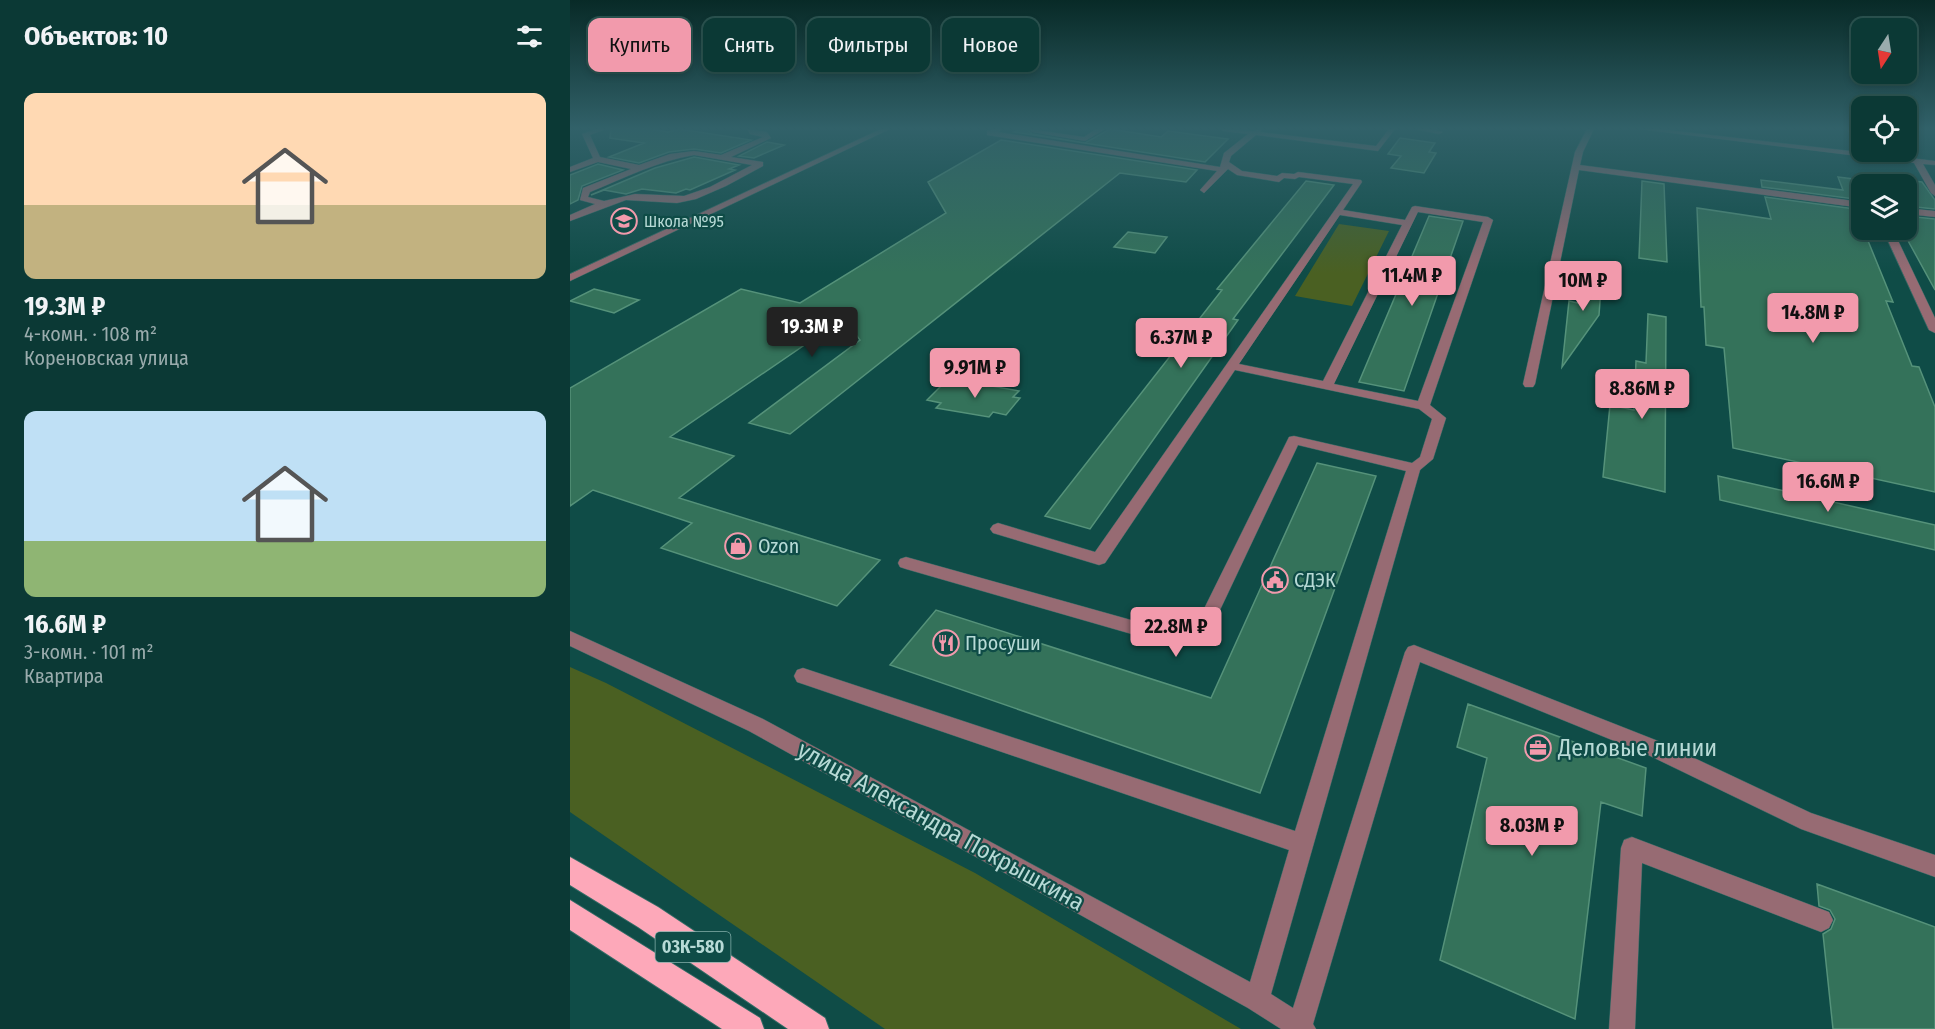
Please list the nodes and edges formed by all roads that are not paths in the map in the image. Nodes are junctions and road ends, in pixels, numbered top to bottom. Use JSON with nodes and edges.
{"nodes":[{"id":1,"x":618,"y":177,"type":"edge"},
{"id":2,"x":736,"y":177,"type":"edge"},
{"id":3,"x":758,"y":177,"type":"edge"},
{"id":4,"x":782,"y":177,"type":"edge"},
{"id":5,"x":1215,"y":177,"type":"edge"},
{"id":6,"x":1266,"y":177,"type":"edge"},
{"id":7,"x":1281,"y":177,"type":"edge"},
{"id":8,"x":1315,"y":177,"type":"edge"},
{"id":9,"x":1574,"y":177,"type":"edge"},
{"id":10,"x":1651,"y":177,"type":"edge"},
{"id":11,"x":1926,"y":177,"type":"edge"},
{"id":12,"x":731,"y":189,"type":"junction"},
{"id":13,"x":1204,"y":190,"type":"dead end"},
{"id":14,"x":750,"y":192,"type":"junction"},
{"id":15,"x":1935,"y":193,"type":"edge"},
{"id":16,"x":603,"y":203,"type":"junction"},
{"id":17,"x":1851,"y":204,"type":"edge"},
{"id":18,"x":691,"y":207,"type":"dead end"},
{"id":19,"x":1337,"y":212,"type":"junction"},
{"id":20,"x":1917,"y":212,"type":"edge"},
{"id":21,"x":1935,"y":214,"type":"edge"},
{"id":22,"x":570,"y":218,"type":"edge"},
{"id":23,"x":1407,"y":223,"type":"junction"},
{"id":24,"x":1893,"y":240,"type":"edge"},
{"id":25,"x":570,"y":278,"type":"edge"},
{"id":26,"x":1935,"y":330,"type":"edge"},
{"id":27,"x":1232,"y":366,"type":"junction"},
{"id":28,"x":1529,"y":384,"type":"dead end"},
{"id":29,"x":1327,"y":386,"type":"junction"},
{"id":30,"x":1423,"y":406,"type":"junction"},
{"id":31,"x":1414,"y":468,"type":"junction"},
{"id":32,"x":998,"y":530,"type":"dead end"},
{"id":33,"x":906,"y":563,"type":"dead end"},
{"id":34,"x":570,"y":639,"type":"edge"},
{"id":35,"x":803,"y":676,"type":"dead end"},
{"id":36,"x":1302,"y":844,"type":"junction"},
{"id":37,"x":1935,"y":866,"type":"edge"},
{"id":38,"x":570,"y":870,"type":"edge"},
{"id":39,"x":570,"y":914,"type":"edge"},
{"id":40,"x":1821,"y":920,"type":"dead end"},
{"id":41,"x":1257,"y":999,"type":"junction"},
{"id":42,"x":1302,"y":1028,"type":"edge"},
{"id":43,"x":749,"y":1029,"type":"edge"},
{"id":44,"x":814,"y":1029,"type":"edge"},
{"id":45,"x":1622,"y":1029,"type":"edge"}],
"edges":[{"from":1,"to":16,"type":"street"},
{"from":2,"to":16,"type":"street"},
{"from":3,"to":12,"type":"street"},
{"from":4,"to":14,"type":"street"},
{"from":5,"to":13,"type":"street"},
{"from":6,"to":7,"type":"street"},
{"from":8,"to":19,"type":"street"},
{"from":9,"to":28,"type":"street"},
{"from":10,"to":17,"type":"street"},
{"from":11,"to":15,"type":"street"},
{"from":12,"to":14,"type":"street"},
{"from":12,"to":18,"type":"street"},
{"from":14,"to":25,"type":"street"},
{"from":16,"to":22,"type":"street"},
{"from":19,"to":23,"type":"street"},
{"from":19,"to":27,"type":"street"},
{"from":20,"to":21,"type":"street"},
{"from":23,"to":29,"type":"street"},
{"from":23,"to":30,"type":"street"},
{"from":24,"to":26,"type":"street"},
{"from":27,"to":29,"type":"street"},
{"from":27,"to":32,"type":"street"},
{"from":29,"to":30,"type":"street"},
{"from":30,"to":31,"type":"street"},
{"from":31,"to":33,"type":"street"},
{"from":31,"to":36,"type":"street"},
{"from":34,"to":41,"type":"street","name":"улица Александра Покрышкина"},
{"from":35,"to":36,"type":"street"},
{"from":36,"to":41,"type":"street"},
{"from":37,"to":42,"type":"street"},
{"from":38,"to":44,"type":"highway","number":"03К-580"},
{"from":39,"to":43,"type":"highway","number":"03К-580"},
{"from":40,"to":45,"type":"street"},
{"from":41,"to":42,"type":"street","name":"улица Александра Покрышкина"}]}
